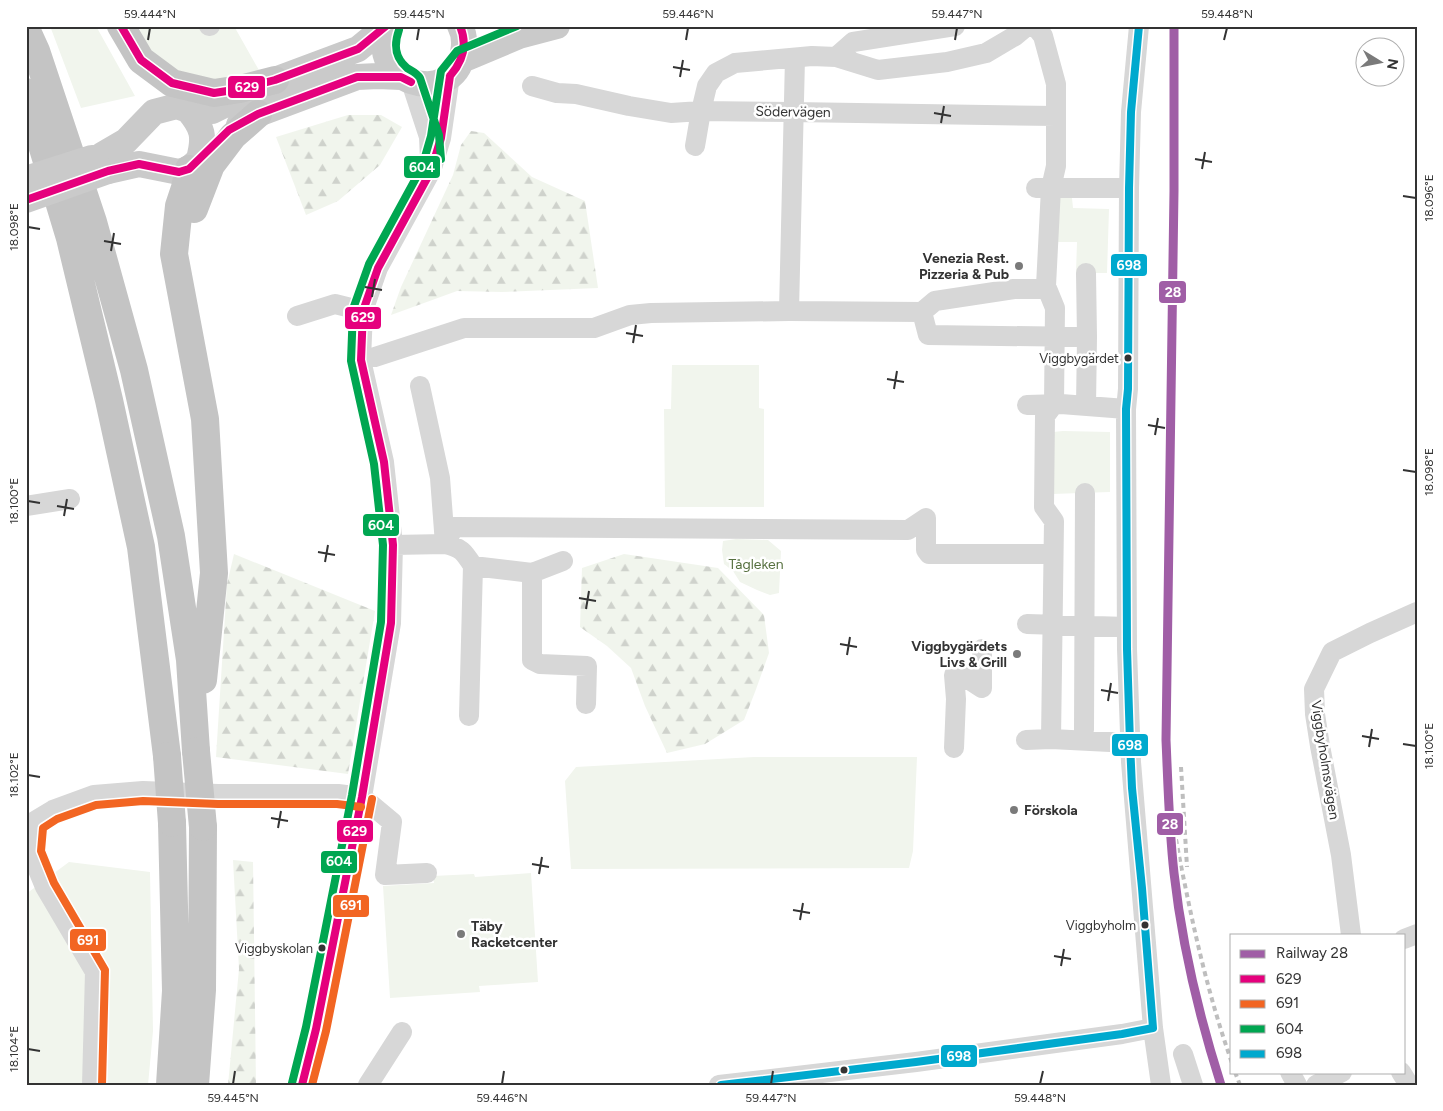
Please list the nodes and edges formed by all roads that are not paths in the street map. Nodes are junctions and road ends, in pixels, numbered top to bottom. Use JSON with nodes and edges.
{"nodes":[{"id":1,"x":110,"y":26,"type":"edge"},
{"id":2,"x":121,"y":26,"type":"edge"},
{"id":3,"x":388,"y":26,"type":"edge"},
{"id":4,"x":460,"y":26,"type":"edge"},
{"id":5,"x":557,"y":26,"type":"edge"},
{"id":6,"x":955,"y":26,"type":"edge"},
{"id":7,"x":1027,"y":26,"type":"edge"},
{"id":8,"x":1035,"y":26,"type":"edge"},
{"id":9,"x":1139,"y":26,"type":"edge"},
{"id":10,"x":26,"y":29,"type":"edge"},
{"id":11,"x":836,"y":57,"type":"junction"},
{"id":12,"x":795,"y":58,"type":"junction"},
{"id":13,"x":456,"y":68,"type":"junction"},
{"id":14,"x":275,"y":80,"type":"junction"},
{"id":15,"x":406,"y":80,"type":"junction"},
{"id":16,"x":532,"y":86,"type":"dead end"},
{"id":17,"x":26,"y":92,"type":"edge"},
{"id":18,"x":183,"y":108,"type":"junction"},
{"id":19,"x":701,"y":111,"type":"junction"},
{"id":20,"x":793,"y":112,"type":"junction"},
{"id":21,"x":258,"y":114,"type":"junction"},
{"id":22,"x":1056,"y":116,"type":"junction"},
{"id":23,"x":695,"y":146,"type":"dead end"},
{"id":24,"x":26,"y":161,"type":"edge"},
{"id":25,"x":105,"y":163,"type":"junction"},
{"id":26,"x":194,"y":164,"type":"junction"},
{"id":27,"x":431,"y":171,"type":"junction"},
{"id":28,"x":26,"y":179,"type":"edge"},
{"id":29,"x":1044,"y":188,"type":"junction"},
{"id":30,"x":1129,"y":188,"type":"junction"},
{"id":31,"x":26,"y":200,"type":"edge"},
{"id":32,"x":1086,"y":273,"type":"dead end"},
{"id":33,"x":180,"y":287,"type":"junction"},
{"id":34,"x":1047,"y":290,"type":"junction"},
{"id":35,"x":362,"y":311,"type":"junction"},
{"id":36,"x":789,"y":311,"type":"junction"},
{"id":37,"x":922,"y":312,"type":"junction"},
{"id":38,"x":297,"y":316,"type":"dead end"},
{"id":39,"x":1054,"y":336,"type":"junction"},
{"id":40,"x":1087,"y":337,"type":"junction"},
{"id":41,"x":374,"y":357,"type":"dead end"},
{"id":42,"x":420,"y":386,"type":"dead end"},
{"id":43,"x":109,"y":400,"type":"junction"},
{"id":44,"x":1054,"y":404,"type":"junction"},
{"id":45,"x":1027,"y":405,"type":"dead end"},
{"id":46,"x":1086,"y":406,"type":"junction"},
{"id":47,"x":1126,"y":409,"type":"junction"},
{"id":48,"x":1085,"y":492,"type":"dead end"},
{"id":49,"x":70,"y":499,"type":"dead end"},
{"id":50,"x":26,"y":506,"type":"edge"},
{"id":51,"x":445,"y":544,"type":"junction"},
{"id":52,"x":393,"y":545,"type":"junction"},
{"id":53,"x":1054,"y":554,"type":"junction"},
{"id":54,"x":563,"y":561,"type":"dead end"},
{"id":55,"x":473,"y":566,"type":"junction"},
{"id":56,"x":532,"y":573,"type":"junction"},
{"id":57,"x":1417,"y":612,"type":"edge"},
{"id":58,"x":1027,"y":624,"type":"dead end"},
{"id":59,"x":1052,"y":626,"type":"junction"},
{"id":60,"x":1084,"y":627,"type":"junction"},
{"id":61,"x":1127,"y":627,"type":"junction"},
{"id":62,"x":982,"y":649,"type":"dead end"},
{"id":63,"x":586,"y":704,"type":"dead end"},
{"id":64,"x":469,"y":716,"type":"dead end"},
{"id":65,"x":1084,"y":730,"type":"dead end"},
{"id":66,"x":1051,"y":739,"type":"junction"},
{"id":67,"x":1026,"y":740,"type":"dead end"},
{"id":68,"x":1130,"y":743,"type":"junction"},
{"id":69,"x":954,"y":748,"type":"dead end"},
{"id":70,"x":196,"y":751,"type":"junction"},
{"id":71,"x":362,"y":797,"type":"junction"},
{"id":72,"x":29,"y":822,"type":"edge"},
{"id":73,"x":427,"y":873,"type":"dead end"},
{"id":74,"x":1351,"y":934,"type":"edge"},
{"id":75,"x":1153,"y":1028,"type":"junction"},
{"id":76,"x":402,"y":1032,"type":"dead end"},
{"id":77,"x":1183,"y":1054,"type":"dead end"},
{"id":78,"x":1338,"y":1074,"type":"edge"},
{"id":79,"x":1402,"y":1074,"type":"edge"},
{"id":80,"x":92,"y":1085,"type":"edge"},
{"id":81,"x":170,"y":1085,"type":"edge"},
{"id":82,"x":195,"y":1085,"type":"edge"},
{"id":83,"x":302,"y":1085,"type":"edge"},
{"id":84,"x":368,"y":1085,"type":"edge"},
{"id":85,"x":719,"y":1085,"type":"edge"},
{"id":86,"x":1161,"y":1085,"type":"edge"},
{"id":87,"x":1193,"y":1085,"type":"edge"},
{"id":88,"x":1316,"y":1085,"type":"edge"},
{"id":89,"x":1409,"y":1085,"type":"edge"}],
"edges":[{"from":1,"to":18,"type":"highway"},
{"from":2,"to":14,"type":"highway"},
{"from":3,"to":14,"type":"main road"},
{"from":3,"to":15,"type":"main road"},
{"from":4,"to":13,"type":"main road"},
{"from":5,"to":13,"type":"main road"},
{"from":6,"to":11,"type":"street"},
{"from":7,"to":11,"type":"street"},
{"from":8,"to":22,"type":"street"},
{"from":9,"to":30,"type":"street"},
{"from":10,"to":70,"type":"highway"},
{"from":11,"to":12,"type":"street"},
{"from":12,"to":19,"type":"street"},
{"from":12,"to":20,"type":"street"},
{"from":13,"to":15,"type":"main road"},
{"from":13,"to":27,"type":"street"},
{"from":14,"to":18,"type":"main road"},
{"from":15,"to":21,"type":"main road"},
{"from":15,"to":27,"type":"street"},
{"from":16,"to":19,"type":"street","name":"Södervägen"},
{"from":17,"to":43,"type":"highway"},
{"from":18,"to":25,"type":"main road"},
{"from":18,"to":26,"type":"main road"},
{"from":19,"to":20,"type":"street","name":"Södervägen"},
{"from":19,"to":23,"type":"street"},
{"from":20,"to":22,"type":"street","name":"Södervägen"},
{"from":20,"to":36,"type":"street"},
{"from":21,"to":26,"type":"main road"},
{"from":21,"to":33,"type":"highway"},
{"from":22,"to":29,"type":"street"},
{"from":24,"to":43,"type":"highway"},
{"from":25,"to":26,"type":"main road"},
{"from":25,"to":28,"type":"main road","bridge":true},
{"from":25,"to":31,"type":"main road","bridge":true},
{"from":26,"to":33,"type":"highway"},
{"from":27,"to":35,"type":"street"},
{"from":29,"to":30,"type":"street"},
{"from":29,"to":34,"type":"street"},
{"from":30,"to":47,"type":"street"},
{"from":32,"to":40,"type":"street"},
{"from":33,"to":70,"type":"highway"},
{"from":34,"to":37,"type":"street"},
{"from":34,"to":39,"type":"street"},
{"from":35,"to":38,"type":"street"},
{"from":35,"to":52,"type":"street"},
{"from":36,"to":37,"type":"street"},
{"from":36,"to":41,"type":"street"},
{"from":37,"to":39,"type":"street"},
{"from":39,"to":40,"type":"street"},
{"from":39,"to":44,"type":"street"},
{"from":40,"to":46,"type":"street"},
{"from":42,"to":51,"type":"street"},
{"from":43,"to":81,"type":"highway","bridge":true},
{"from":44,"to":45,"type":"street"},
{"from":44,"to":46,"type":"street"},
{"from":44,"to":53,"type":"street"},
{"from":46,"to":47,"type":"street"},
{"from":47,"to":61,"type":"street"},
{"from":48,"to":60,"type":"street"},
{"from":49,"to":50,"type":"street"},
{"from":51,"to":52,"type":"street"},
{"from":51,"to":53,"type":"street"},
{"from":51,"to":55,"type":"street"},
{"from":52,"to":71,"type":"street"},
{"from":53,"to":59,"type":"street"},
{"from":54,"to":56,"type":"street"},
{"from":55,"to":56,"type":"street"},
{"from":55,"to":64,"type":"street"},
{"from":56,"to":63,"type":"street"},
{"from":57,"to":74,"type":"street","name":"Viggbyholmsvägen"},
{"from":58,"to":59,"type":"street"},
{"from":59,"to":60,"type":"street"},
{"from":59,"to":66,"type":"street"},
{"from":60,"to":61,"type":"street"},
{"from":60,"to":65,"type":"street"},
{"from":61,"to":68,"type":"street"},
{"from":62,"to":69,"type":"street"},
{"from":66,"to":67,"type":"street"},
{"from":66,"to":68,"type":"street"},
{"from":68,"to":75,"type":"street"},
{"from":70,"to":82,"type":"highway","bridge":true},
{"from":71,"to":72,"type":"street"},
{"from":71,"to":73,"type":"street"},
{"from":71,"to":83,"type":"street"},
{"from":72,"to":80,"type":"street"},
{"from":75,"to":85,"type":"street"},
{"from":75,"to":86,"type":"street"},
{"from":76,"to":84,"type":"street"},
{"from":77,"to":87,"type":"street"},
{"from":78,"to":88,"type":"street"},
{"from":79,"to":89,"type":"street"}]}
